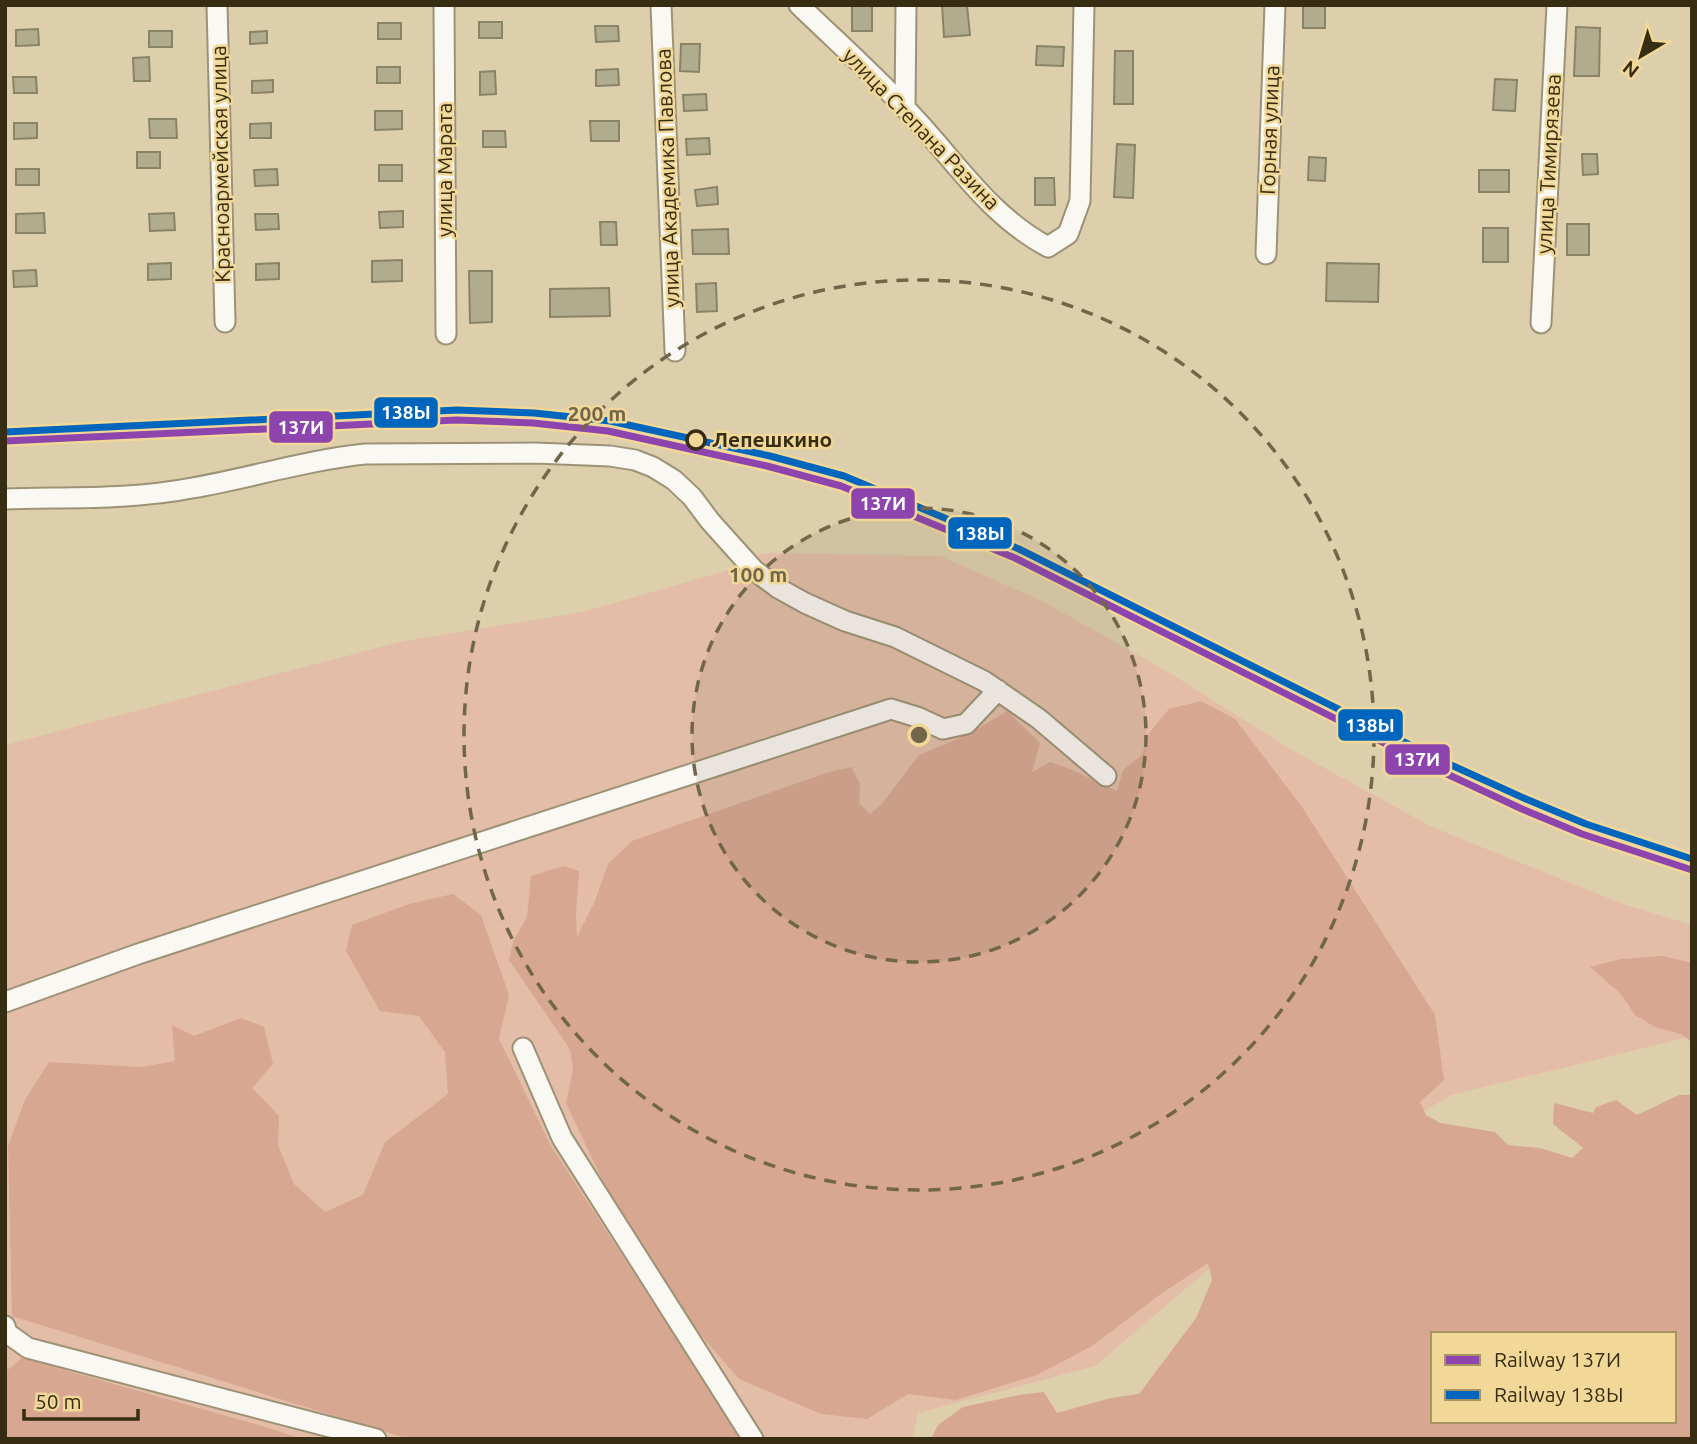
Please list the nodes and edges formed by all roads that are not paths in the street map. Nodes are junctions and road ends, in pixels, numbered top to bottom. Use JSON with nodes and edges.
{"nodes":[{"id":1,"x":217,"y":5,"type":"edge"},
{"id":2,"x":444,"y":5,"type":"edge"},
{"id":3,"x":661,"y":5,"type":"edge"},
{"id":4,"x":799,"y":5,"type":"edge"},
{"id":5,"x":906,"y":5,"type":"edge"},
{"id":6,"x":1084,"y":5,"type":"edge"},
{"id":7,"x":1275,"y":5,"type":"edge"},
{"id":8,"x":1557,"y":5,"type":"edge"},
{"id":9,"x":905,"y":107,"type":"junction"},
{"id":10,"x":1266,"y":254,"type":"dead end"},
{"id":11,"x":225,"y":322,"type":"dead end"},
{"id":12,"x":1541,"y":323,"type":"dead end"},
{"id":13,"x":446,"y":334,"type":"dead end"},
{"id":14,"x":675,"y":351,"type":"dead end"},
{"id":15,"x":5,"y":499,"type":"edge"},
{"id":16,"x":998,"y":690,"type":"junction"},
{"id":17,"x":1106,"y":776,"type":"dead end"},
{"id":18,"x":5,"y":1002,"type":"edge"},
{"id":19,"x":523,"y":1048,"type":"dead end"},
{"id":20,"x":5,"y":1326,"type":"edge"},
{"id":21,"x":376,"y":1439,"type":"edge"},
{"id":22,"x":753,"y":1439,"type":"edge"}],
"edges":[{"from":1,"to":11,"type":"street","name":"Красноармейская улица"},
{"from":2,"to":13,"type":"street","name":"улица Марата"},
{"from":3,"to":14,"type":"street","name":"улица Академика Павлова"},
{"from":4,"to":9,"type":"street","name":"улица Степана Разина"},
{"from":5,"to":9,"type":"street"},
{"from":6,"to":9,"type":"street","name":"улица Степана Разина"},
{"from":7,"to":10,"type":"street","name":"Горная улица"},
{"from":8,"to":12,"type":"street","name":"улица Тимирязева"},
{"from":15,"to":16,"type":"street"},
{"from":16,"to":17,"type":"street"},
{"from":16,"to":18,"type":"street"},
{"from":19,"to":22,"type":"street"},
{"from":20,"to":21,"type":"street"}]}
